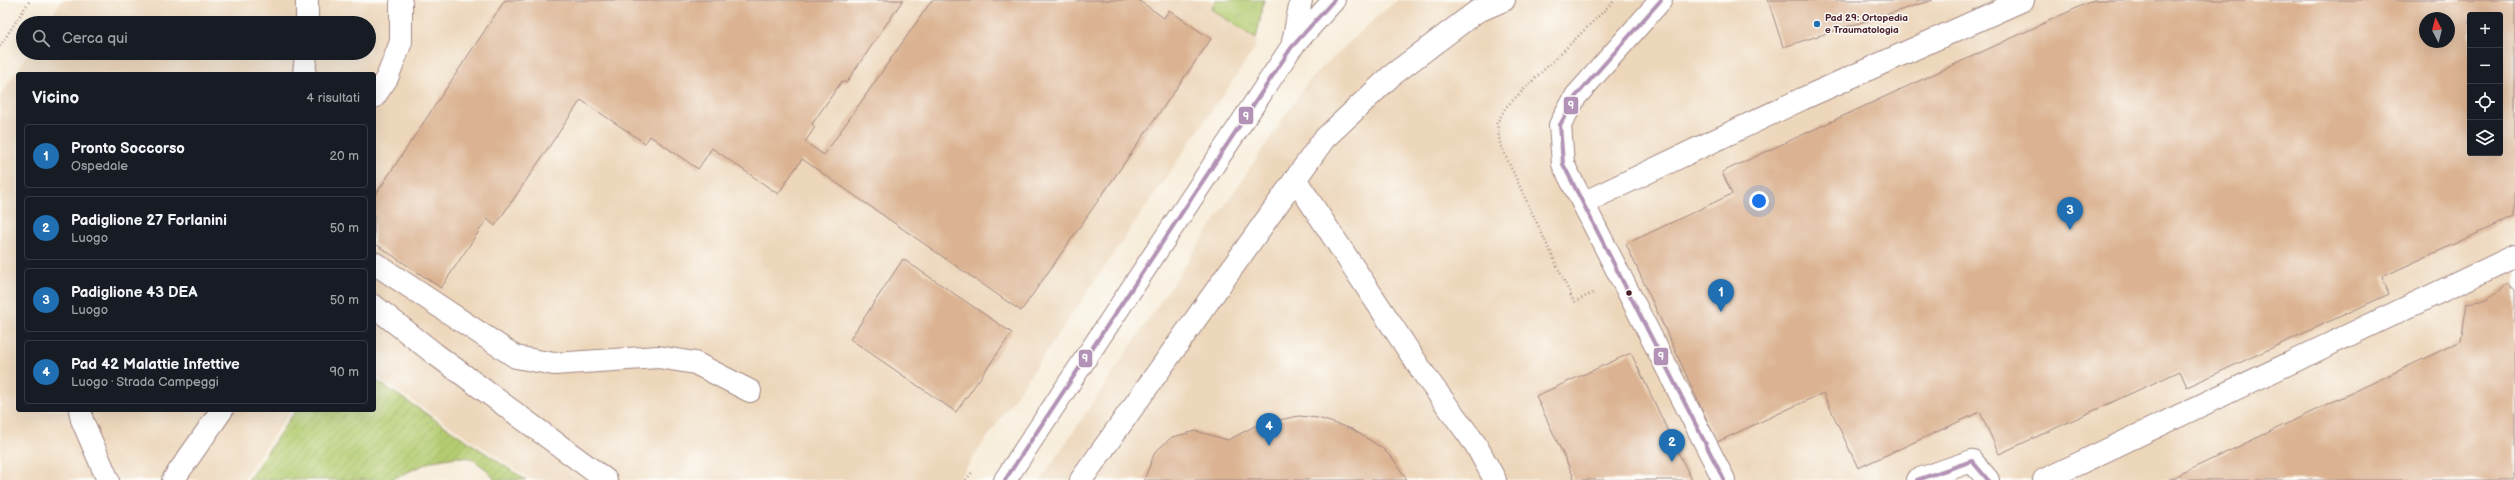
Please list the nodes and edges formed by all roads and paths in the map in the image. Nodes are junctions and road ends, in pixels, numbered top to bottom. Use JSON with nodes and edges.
{"nodes":[{"id":1,"x":30,"y":0,"type":"edge"},
{"id":2,"x":307,"y":0,"type":"edge"},
{"id":3,"x":1301,"y":0,"type":"edge"},
{"id":4,"x":1334,"y":0,"type":"edge"},
{"id":5,"x":1504,"y":0,"type":"edge"},
{"id":6,"x":1661,"y":0,"type":"edge"},
{"id":7,"x":2023,"y":0,"type":"edge"},
{"id":8,"x":405,"y":1,"type":"edge"},
{"id":9,"x":20,"y":16,"type":"edge"},
{"id":10,"x":307,"y":16,"type":"edge"},
{"id":11,"x":16,"y":21,"type":"edge"},
{"id":12,"x":0,"y":46,"type":"edge"},
{"id":13,"x":1291,"y":48,"type":"junction"},
{"id":14,"x":305,"y":60,"type":"edge"},
{"id":15,"x":304,"y":72,"type":"edge"},
{"id":16,"x":376,"y":94,"type":"edge"},
{"id":17,"x":1295,"y":179,"type":"junction"},
{"id":18,"x":1583,"y":204,"type":"junction"},
{"id":19,"x":2515,"y":256,"type":"edge"},
{"id":20,"x":376,"y":264,"type":"edge"},
{"id":21,"x":376,"y":308,"type":"edge"},
{"id":22,"x":750,"y":391,"type":"dead end"},
{"id":23,"x":80,"y":412,"type":"edge"},
{"id":24,"x":221,"y":412,"type":"edge"},
{"id":25,"x":108,"y":480,"type":"edge"},
{"id":26,"x":174,"y":480,"type":"edge"},
{"id":27,"x":606,"y":480,"type":"edge"},
{"id":28,"x":1005,"y":480,"type":"edge"},
{"id":29,"x":1081,"y":480,"type":"edge"},
{"id":30,"x":1495,"y":480,"type":"edge"},
{"id":31,"x":1724,"y":480,"type":"edge"},
{"id":32,"x":1918,"y":480,"type":"edge"},
{"id":33,"x":1988,"y":480,"type":"edge"},
{"id":34,"x":2044,"y":480,"type":"edge"}],
"edges":[{"from":1,"to":9,"type":"path"},
{"from":2,"to":10,"type":"street"},
{"from":3,"to":13,"type":"street"},
{"from":4,"to":13,"type":"street"},
{"from":5,"to":17,"type":"street"},
{"from":6,"to":18,"type":"street"},
{"from":7,"to":18,"type":"street"},
{"from":8,"to":16,"type":"street"},
{"from":11,"to":12,"type":"path"},
{"from":13,"to":28,"type":"street"},
{"from":14,"to":15,"type":"street"},
{"from":17,"to":29,"type":"street"},
{"from":17,"to":30,"type":"street"},
{"from":18,"to":31,"type":"street"},
{"from":19,"to":34,"type":"street"},
{"from":20,"to":22,"type":"street"},
{"from":21,"to":27,"type":"street"},
{"from":23,"to":25,"type":"street"},
{"from":24,"to":26,"type":"street"},
{"from":32,"to":33,"type":"street"}]}
